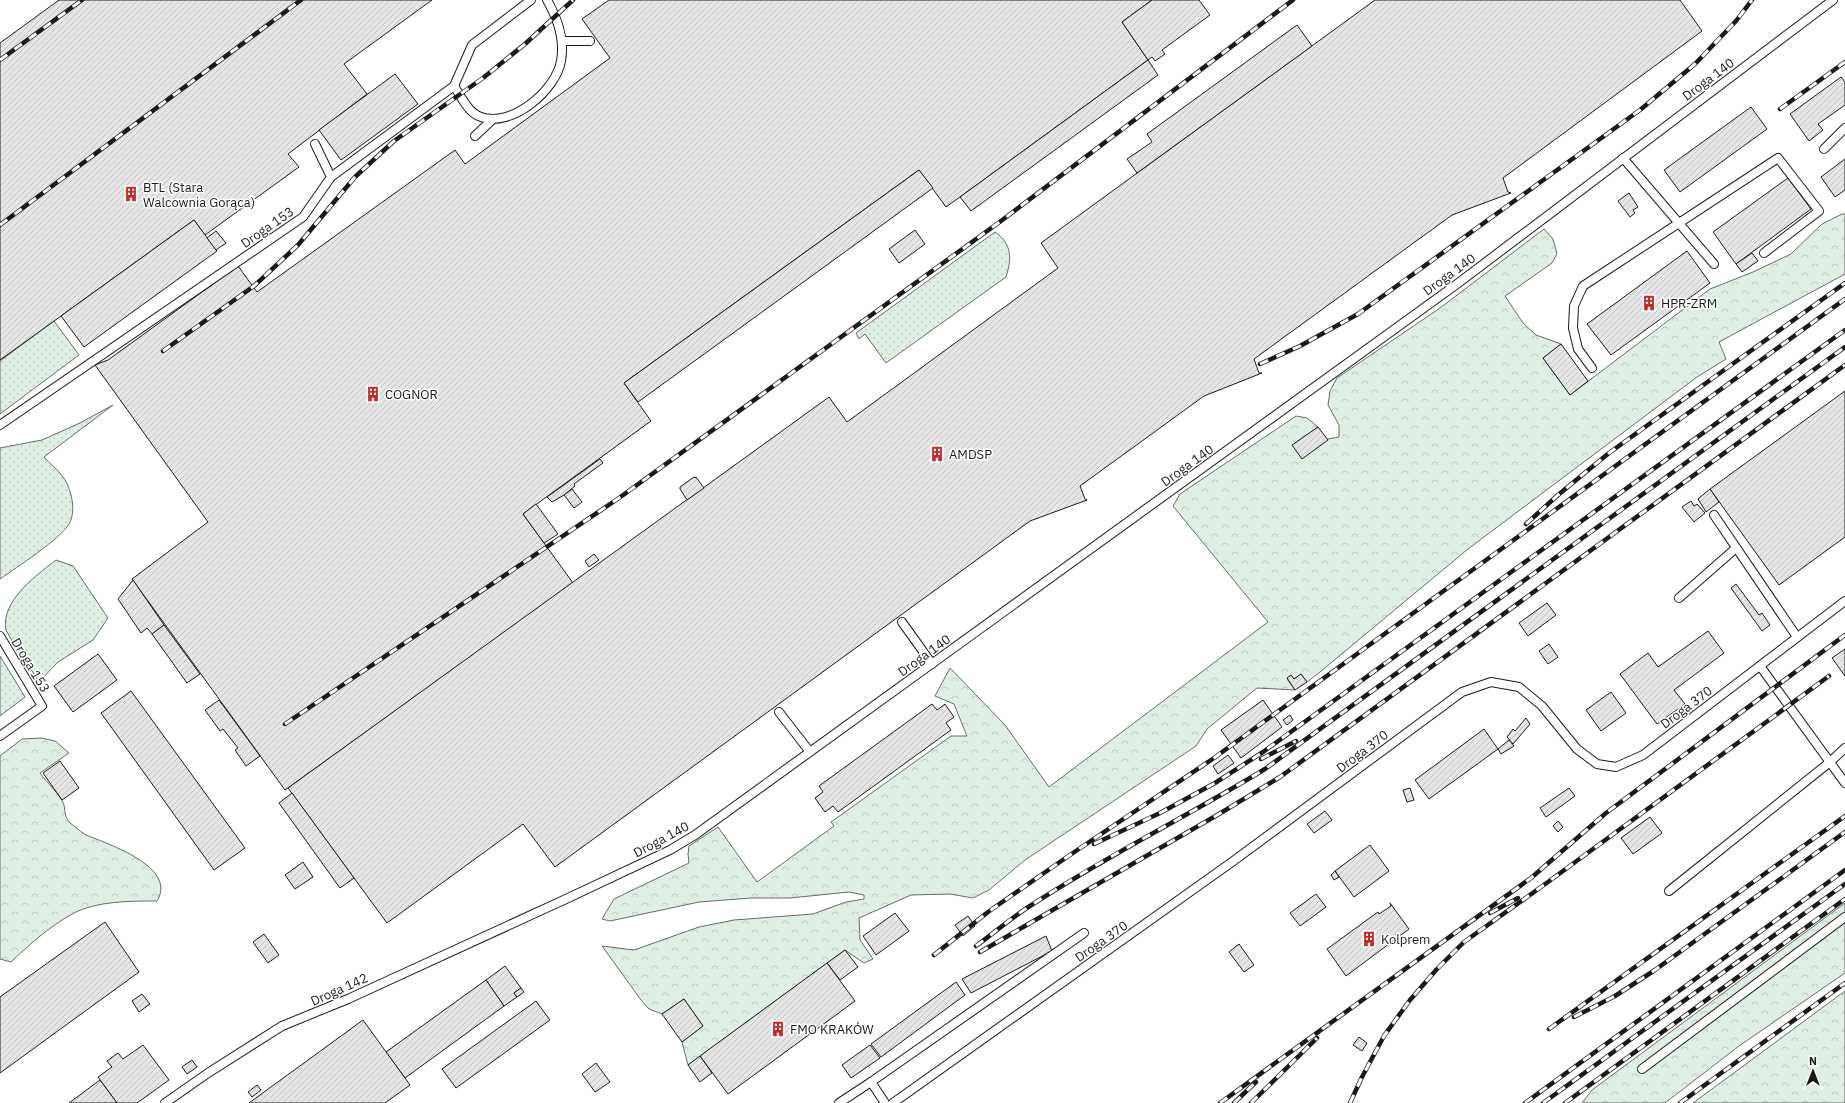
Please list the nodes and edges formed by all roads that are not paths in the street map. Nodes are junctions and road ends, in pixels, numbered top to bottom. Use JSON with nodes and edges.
{"nodes":[{"id":1,"x":531,"y":0,"type":"edge"},
{"id":2,"x":547,"y":0,"type":"edge"},
{"id":3,"x":1833,"y":0,"type":"edge"},
{"id":4,"x":562,"y":41,"type":"junction"},
{"id":5,"x":590,"y":41,"type":"dead end"},
{"id":6,"x":454,"y":86,"type":"junction"},
{"id":7,"x":493,"y":119,"type":"junction"},
{"id":8,"x":1845,"y":128,"type":"edge"},
{"id":9,"x":475,"y":136,"type":"dead end"},
{"id":10,"x":315,"y":144,"type":"dead end"},
{"id":11,"x":1824,"y":149,"type":"dead end"},
{"id":12,"x":1623,"y":158,"type":"junction"},
{"id":13,"x":331,"y":177,"type":"junction"},
{"id":14,"x":1680,"y":224,"type":"junction"},
{"id":15,"x":1764,"y":253,"type":"dead end"},
{"id":16,"x":1714,"y":264,"type":"dead end"},
{"id":17,"x":1592,"y":368,"type":"dead end"},
{"id":18,"x":0,"y":425,"type":"edge"},
{"id":19,"x":1714,"y":515,"type":"dead end"},
{"id":20,"x":1736,"y":548,"type":"junction"},
{"id":21,"x":1679,"y":598,"type":"dead end"},
{"id":22,"x":1845,"y":601,"type":"edge"},
{"id":23,"x":902,"y":622,"type":"dead end"},
{"id":24,"x":0,"y":636,"type":"edge"},
{"id":25,"x":1798,"y":637,"type":"junction"},
{"id":26,"x":932,"y":664,"type":"junction"},
{"id":27,"x":1760,"y":666,"type":"junction"},
{"id":28,"x":779,"y":712,"type":"dead end"},
{"id":29,"x":0,"y":736,"type":"edge"},
{"id":30,"x":1845,"y":748,"type":"edge"},
{"id":31,"x":810,"y":752,"type":"junction"},
{"id":32,"x":1830,"y":762,"type":"junction"},
{"id":33,"x":1845,"y":783,"type":"edge"},
{"id":34,"x":1669,"y":891,"type":"dead end"},
{"id":35,"x":533,"y":914,"type":"joint"},
{"id":36,"x":1845,"y":917,"type":"edge"},
{"id":37,"x":1084,"y":933,"type":"dead end"},
{"id":38,"x":1642,"y":1069,"type":"dead end"},
{"id":39,"x":871,"y":1082,"type":"junction"},
{"id":40,"x":165,"y":1103,"type":"edge"},
{"id":41,"x":839,"y":1103,"type":"edge"},
{"id":42,"x":885,"y":1103,"type":"edge"},
{"id":43,"x":893,"y":1103,"type":"edge"}],
"edges":[{"from":1,"to":6,"type":"lane","name":"Droga 153"},
{"from":2,"to":4,"type":"lane"},
{"from":3,"to":12,"type":"lane","name":"Droga 140"},
{"from":4,"to":5,"type":"lane"},
{"from":4,"to":7,"type":"lane"},
{"from":6,"to":7,"type":"lane"},
{"from":6,"to":13,"type":"lane","name":"Droga 153"},
{"from":7,"to":9,"type":"lane"},
{"from":8,"to":11,"type":"lane"},
{"from":10,"to":13,"type":"lane"},
{"from":12,"to":14,"type":"lane"},
{"from":12,"to":26,"type":"lane","name":"Droga 140"},
{"from":13,"to":18,"type":"lane","name":"Droga 153"},
{"from":14,"to":15,"type":"lane"},
{"from":14,"to":16,"type":"lane"},
{"from":14,"to":17,"type":"lane"},
{"from":19,"to":20,"type":"lane"},
{"from":20,"to":21,"type":"lane"},
{"from":20,"to":25,"type":"lane"},
{"from":22,"to":25,"type":"lane","name":"Droga 370"},
{"from":23,"to":26,"type":"lane"},
{"from":24,"to":29,"type":"lane","name":"Droga 153"},
{"from":25,"to":27,"type":"lane","name":"Droga 370"},
{"from":26,"to":31,"type":"lane","name":"Droga 140"},
{"from":27,"to":32,"type":"lane"},
{"from":27,"to":43,"type":"lane","name":"Droga 370"},
{"from":28,"to":31,"type":"lane"},
{"from":30,"to":32,"type":"lane"},
{"from":31,"to":35,"type":"lane","name":"Droga 140"},
{"from":32,"to":33,"type":"lane"},
{"from":32,"to":34,"type":"lane"},
{"from":35,"to":40,"type":"lane","name":"Droga 142"},
{"from":36,"to":38,"type":"lane"},
{"from":37,"to":39,"type":"lane"},
{"from":39,"to":41,"type":"lane"},
{"from":39,"to":42,"type":"lane"}]}
